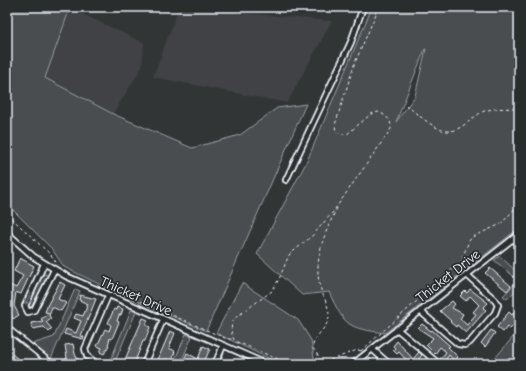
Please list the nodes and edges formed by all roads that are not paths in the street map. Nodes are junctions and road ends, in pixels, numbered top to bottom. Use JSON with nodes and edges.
{"nodes":[{"id":1,"x":363,"y":7,"type":"edge"},
{"id":2,"x":286,"y":180,"type":"dead end"},
{"id":3,"x":7,"y":233,"type":"edge"},
{"id":4,"x":519,"y":234,"type":"edge"},
{"id":5,"x":513,"y":239,"type":"junction"},
{"id":6,"x":519,"y":244,"type":"edge"},
{"id":7,"x":44,"y":264,"type":"junction"},
{"id":8,"x":54,"y":270,"type":"junction"},
{"id":9,"x":467,"y":275,"type":"junction"},
{"id":10,"x":109,"y":293,"type":"junction"},
{"id":11,"x":420,"y":311,"type":"junction"},
{"id":12,"x":163,"y":320,"type":"junction"},
{"id":13,"x":7,"y":328,"type":"edge"},
{"id":14,"x":397,"y":329,"type":"junction"},
{"id":15,"x":223,"y":346,"type":"junction"},
{"id":16,"x":372,"y":349,"type":"junction"},
{"id":17,"x":52,"y":364,"type":"edge"},
{"id":18,"x":97,"y":364,"type":"edge"},
{"id":19,"x":144,"y":364,"type":"edge"},
{"id":20,"x":215,"y":364,"type":"edge"},
{"id":21,"x":266,"y":364,"type":"edge"},
{"id":22,"x":353,"y":364,"type":"edge"},
{"id":23,"x":390,"y":364,"type":"edge"},
{"id":24,"x":439,"y":364,"type":"edge"}],
"edges":[{"from":1,"to":2,"type":"street"},
{"from":3,"to":7,"type":"street","name":"Thicket Drive"},
{"from":4,"to":5,"type":"street","name":"Thicket Drive"},
{"from":5,"to":6,"type":"street"},
{"from":5,"to":9,"type":"street","name":"Thicket Drive"},
{"from":7,"to":8,"type":"street","name":"Thicket Drive"},
{"from":7,"to":8,"type":"street","one_way":true},
{"from":8,"to":10,"type":"street","name":"Thicket Drive"},
{"from":9,"to":11,"type":"street","name":"Thicket Drive"},
{"from":9,"to":11,"type":"street"},
{"from":10,"to":12,"type":"street","name":"Thicket Drive"},
{"from":10,"to":18,"type":"street"},
{"from":11,"to":14,"type":"street","name":"Thicket Drive"},
{"from":12,"to":15,"type":"street","name":"Thicket Drive"},
{"from":12,"to":19,"type":"street"},
{"from":13,"to":17,"type":"street"},
{"from":14,"to":16,"type":"street","name":"Thicket Drive"},
{"from":14,"to":24,"type":"street"},
{"from":15,"to":20,"type":"street"},
{"from":15,"to":21,"type":"street","name":"Thicket Drive"},
{"from":16,"to":22,"type":"street","name":"Thicket Drive"},
{"from":16,"to":23,"type":"street"}]}
